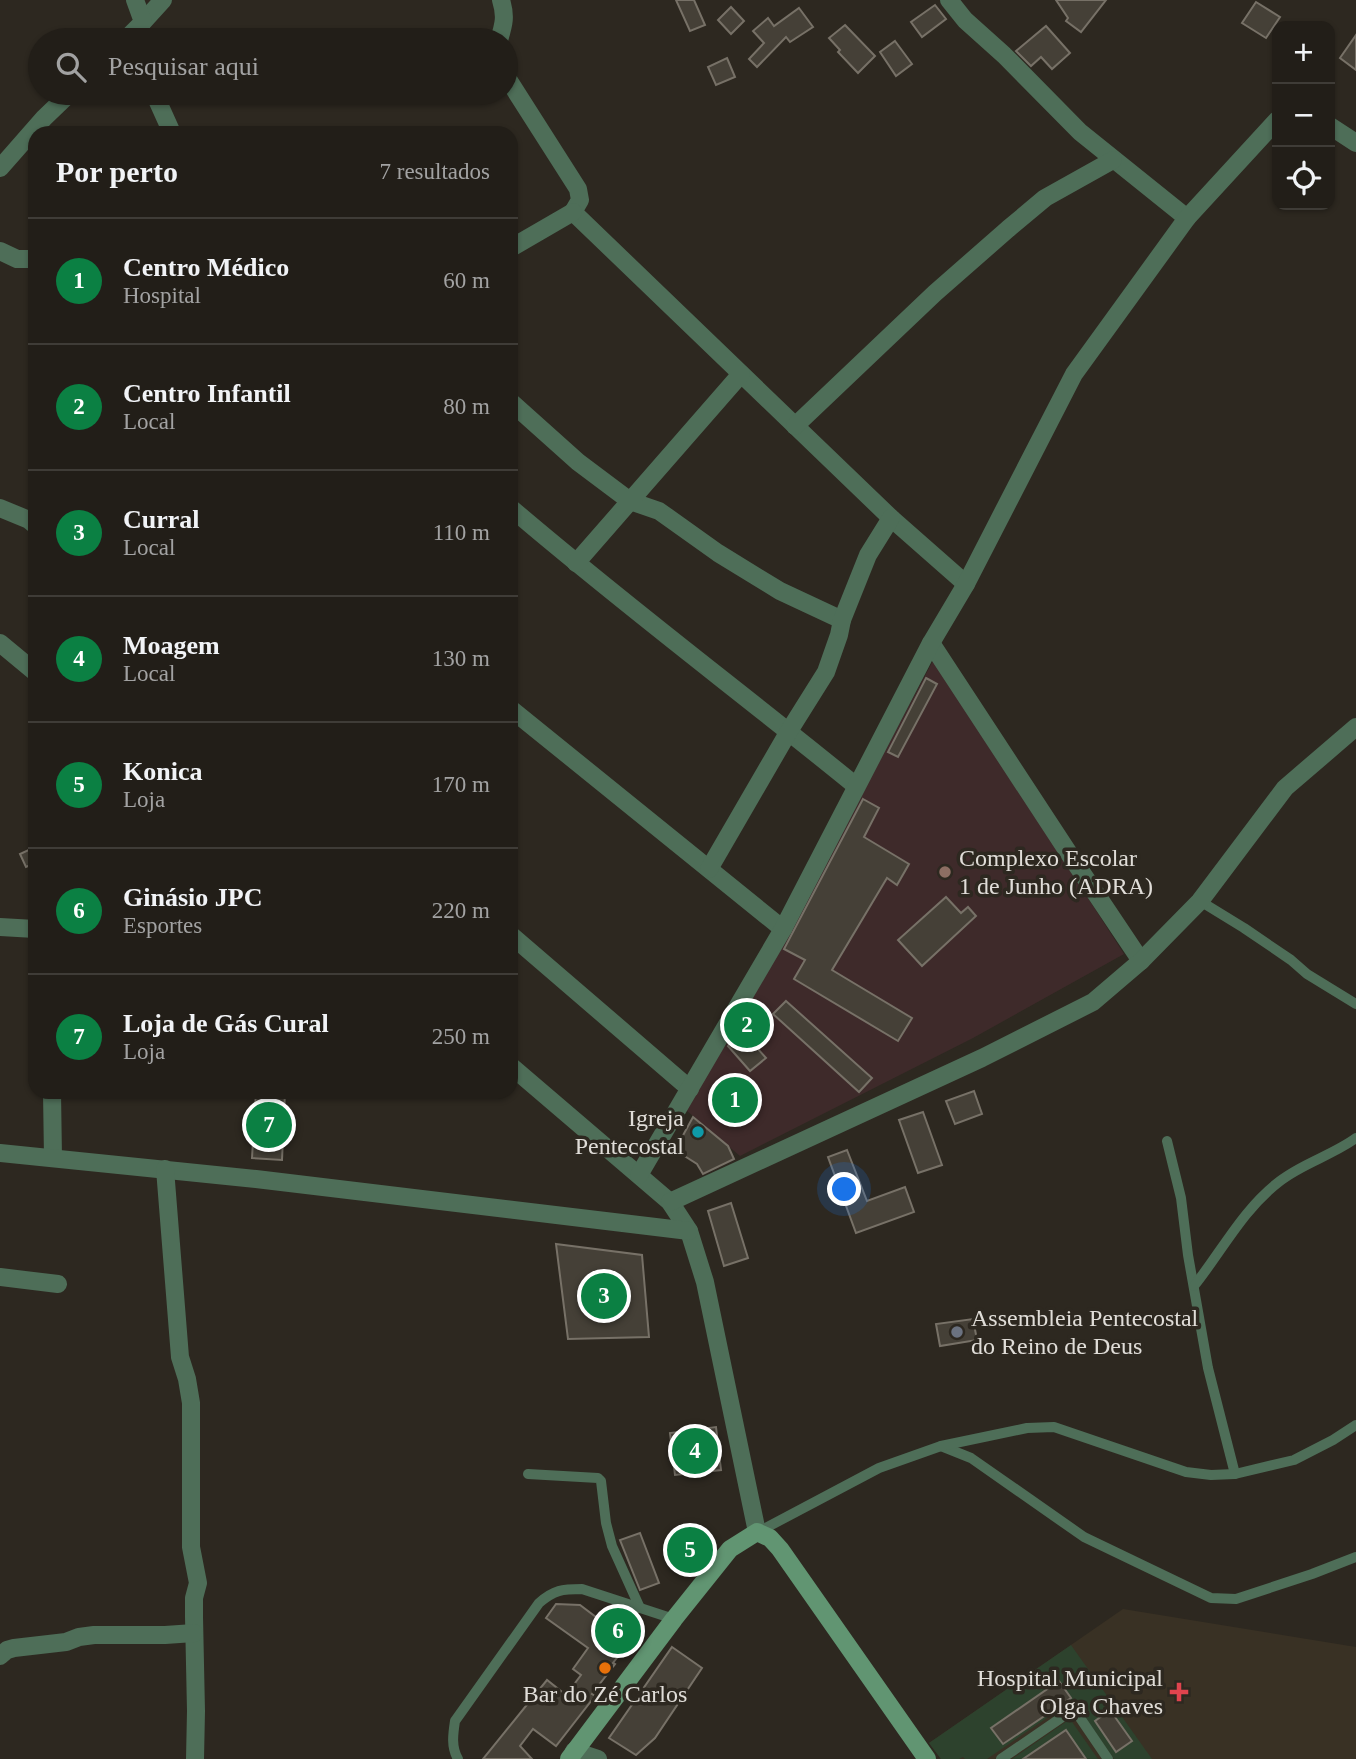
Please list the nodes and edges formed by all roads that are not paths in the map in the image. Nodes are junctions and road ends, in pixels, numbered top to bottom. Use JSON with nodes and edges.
{"nodes":[{"id":1,"x":135,"y":0,"type":"edge"},
{"id":2,"x":163,"y":0,"type":"edge"},
{"id":3,"x":501,"y":0,"type":"edge"},
{"id":4,"x":949,"y":0,"type":"edge"},
{"id":5,"x":143,"y":22,"type":"junction"},
{"id":6,"x":138,"y":28,"type":"edge"},
{"id":7,"x":502,"y":28,"type":"edge"},
{"id":8,"x":518,"y":95,"type":"edge"},
{"id":9,"x":58,"y":105,"type":"edge"},
{"id":10,"x":159,"y":105,"type":"edge"},
{"id":11,"x":1272,"y":125,"type":"edge"},
{"id":12,"x":37,"y":126,"type":"edge"},
{"id":13,"x":169,"y":126,"type":"edge"},
{"id":14,"x":1335,"y":129,"type":"edge"},
{"id":15,"x":28,"y":136,"type":"edge"},
{"id":16,"x":1356,"y":143,"type":"edge"},
{"id":17,"x":1113,"y":160,"type":"junction"},
{"id":18,"x":0,"y":168,"type":"edge"},
{"id":19,"x":573,"y":212,"type":"junction"},
{"id":20,"x":1187,"y":218,"type":"junction"},
{"id":21,"x":518,"y":244,"type":"edge"},
{"id":22,"x":0,"y":251,"type":"edge"},
{"id":23,"x":28,"y":260,"type":"edge"},
{"id":24,"x":741,"y":374,"type":"junction"},
{"id":25,"x":518,"y":408,"type":"edge"},
{"id":26,"x":795,"y":426,"type":"junction"},
{"id":27,"x":630,"y":500,"type":"junction"},
{"id":28,"x":0,"y":508,"type":"edge"},
{"id":29,"x":518,"y":514,"type":"edge"},
{"id":30,"x":891,"y":518,"type":"junction"},
{"id":31,"x":28,"y":519,"type":"edge"},
{"id":32,"x":576,"y":564,"type":"junction"},
{"id":33,"x":965,"y":584,"type":"junction"},
{"id":34,"x":842,"y":620,"type":"junction"},
{"id":35,"x":931,"y":643,"type":"junction"},
{"id":36,"x":0,"y":644,"type":"edge"},
{"id":37,"x":28,"y":666,"type":"edge"},
{"id":38,"x":518,"y":715,"type":"edge"},
{"id":39,"x":1356,"y":727,"type":"edge"},
{"id":40,"x":789,"y":731,"type":"junction"},
{"id":41,"x":856,"y":786,"type":"junction"},
{"id":42,"x":709,"y":869,"type":"junction"},
{"id":43,"x":1200,"y":901,"type":"junction"},
{"id":44,"x":0,"y":927,"type":"edge"},
{"id":45,"x":28,"y":929,"type":"edge"},
{"id":46,"x":783,"y":929,"type":"junction"},
{"id":47,"x":518,"y":941,"type":"edge"},
{"id":48,"x":1141,"y":961,"type":"junction"},
{"id":49,"x":1356,"y":1004,"type":"edge"},
{"id":50,"x":518,"y":1072,"type":"edge"},
{"id":51,"x":690,"y":1090,"type":"junction"},
{"id":52,"x":52,"y":1099,"type":"edge"},
{"id":53,"x":1356,"y":1138,"type":"edge"},
{"id":54,"x":1167,"y":1142,"type":"dead end"},
{"id":55,"x":0,"y":1153,"type":"edge"},
{"id":56,"x":53,"y":1158,"type":"junction"},
{"id":57,"x":165,"y":1169,"type":"junction"},
{"id":58,"x":639,"y":1175,"type":"junction"},
{"id":59,"x":670,"y":1202,"type":"junction"},
{"id":60,"x":689,"y":1231,"type":"junction"},
{"id":61,"x":0,"y":1277,"type":"edge"},
{"id":62,"x":58,"y":1284,"type":"dead end"},
{"id":63,"x":1194,"y":1286,"type":"junction"},
{"id":64,"x":1356,"y":1425,"type":"edge"},
{"id":65,"x":941,"y":1446,"type":"junction"},
{"id":66,"x":528,"y":1474,"type":"dead end"},
{"id":67,"x":1234,"y":1474,"type":"junction"},
{"id":68,"x":757,"y":1532,"type":"junction"},
{"id":69,"x":1356,"y":1557,"type":"edge"},
{"id":70,"x":640,"y":1608,"type":"junction"},
{"id":71,"x":674,"y":1619,"type":"junction"},
{"id":72,"x":194,"y":1633,"type":"junction"},
{"id":73,"x":0,"y":1657,"type":"edge"},
{"id":74,"x":571,"y":1755,"type":"edge"},
{"id":75,"x":195,"y":1759,"type":"edge"},
{"id":76,"x":458,"y":1759,"type":"edge"},
{"id":77,"x":598,"y":1759,"type":"edge"},
{"id":78,"x":927,"y":1759,"type":"edge"},
{"id":79,"x":1001,"y":1759,"type":"edge"},
{"id":80,"x":1108,"y":1759,"type":"edge"}],
"edges":[{"from":1,"to":5,"type":"street"},
{"from":2,"to":5,"type":"street"},
{"from":3,"to":7,"type":"street"},
{"from":4,"to":17,"type":"street"},
{"from":5,"to":6,"type":"street"},
{"from":8,"to":19,"type":"street"},
{"from":9,"to":12,"type":"street"},
{"from":10,"to":13,"type":"street"},
{"from":11,"to":20,"type":"street"},
{"from":14,"to":16,"type":"street"},
{"from":15,"to":18,"type":"street"},
{"from":17,"to":20,"type":"street"},
{"from":17,"to":26,"type":"street"},
{"from":19,"to":21,"type":"street"},
{"from":19,"to":24,"type":"street"},
{"from":20,"to":33,"type":"street"},
{"from":22,"to":23,"type":"street"},
{"from":24,"to":26,"type":"street"},
{"from":24,"to":27,"type":"street"},
{"from":25,"to":27,"type":"street"},
{"from":26,"to":30,"type":"street"},
{"from":27,"to":32,"type":"street"},
{"from":27,"to":34,"type":"street"},
{"from":28,"to":31,"type":"street"},
{"from":29,"to":32,"type":"street"},
{"from":30,"to":33,"type":"street"},
{"from":30,"to":34,"type":"street"},
{"from":32,"to":40,"type":"street"},
{"from":33,"to":35,"type":"street"},
{"from":34,"to":40,"type":"street"},
{"from":35,"to":41,"type":"street"},
{"from":35,"to":48,"type":"street"},
{"from":36,"to":37,"type":"street"},
{"from":38,"to":42,"type":"street"},
{"from":39,"to":43,"type":"street"},
{"from":40,"to":41,"type":"street"},
{"from":40,"to":42,"type":"street"},
{"from":41,"to":46,"type":"street"},
{"from":42,"to":46,"type":"street"},
{"from":43,"to":48,"type":"street"},
{"from":43,"to":49,"type":"lane"},
{"from":44,"to":45,"type":"street"},
{"from":46,"to":51,"type":"street"},
{"from":47,"to":51,"type":"street"},
{"from":48,"to":59,"type":"street"},
{"from":50,"to":58,"type":"street"},
{"from":51,"to":58,"type":"street"},
{"from":52,"to":56,"type":"street"},
{"from":53,"to":63,"type":"lane"},
{"from":54,"to":63,"type":"lane"},
{"from":55,"to":56,"type":"street"},
{"from":56,"to":57,"type":"street"},
{"from":57,"to":60,"type":"street"},
{"from":57,"to":72,"type":"street"},
{"from":58,"to":59,"type":"street"},
{"from":59,"to":60,"type":"street"},
{"from":60,"to":68,"type":"street"},
{"from":61,"to":62,"type":"street"},
{"from":63,"to":67,"type":"lane"},
{"from":64,"to":67,"type":"lane"},
{"from":65,"to":67,"type":"lane"},
{"from":65,"to":68,"type":"lane"},
{"from":65,"to":69,"type":"lane"},
{"from":66,"to":70,"type":"lane"},
{"from":68,"to":71,"type":"main road"},
{"from":68,"to":78,"type":"main road"},
{"from":70,"to":71,"type":"lane"},
{"from":70,"to":76,"type":"lane"},
{"from":71,"to":74,"type":"main road"},
{"from":72,"to":73,"type":"street"},
{"from":72,"to":75,"type":"street"},
{"from":74,"to":77,"type":"street"},
{"from":79,"to":80,"type":"lane"}]}
